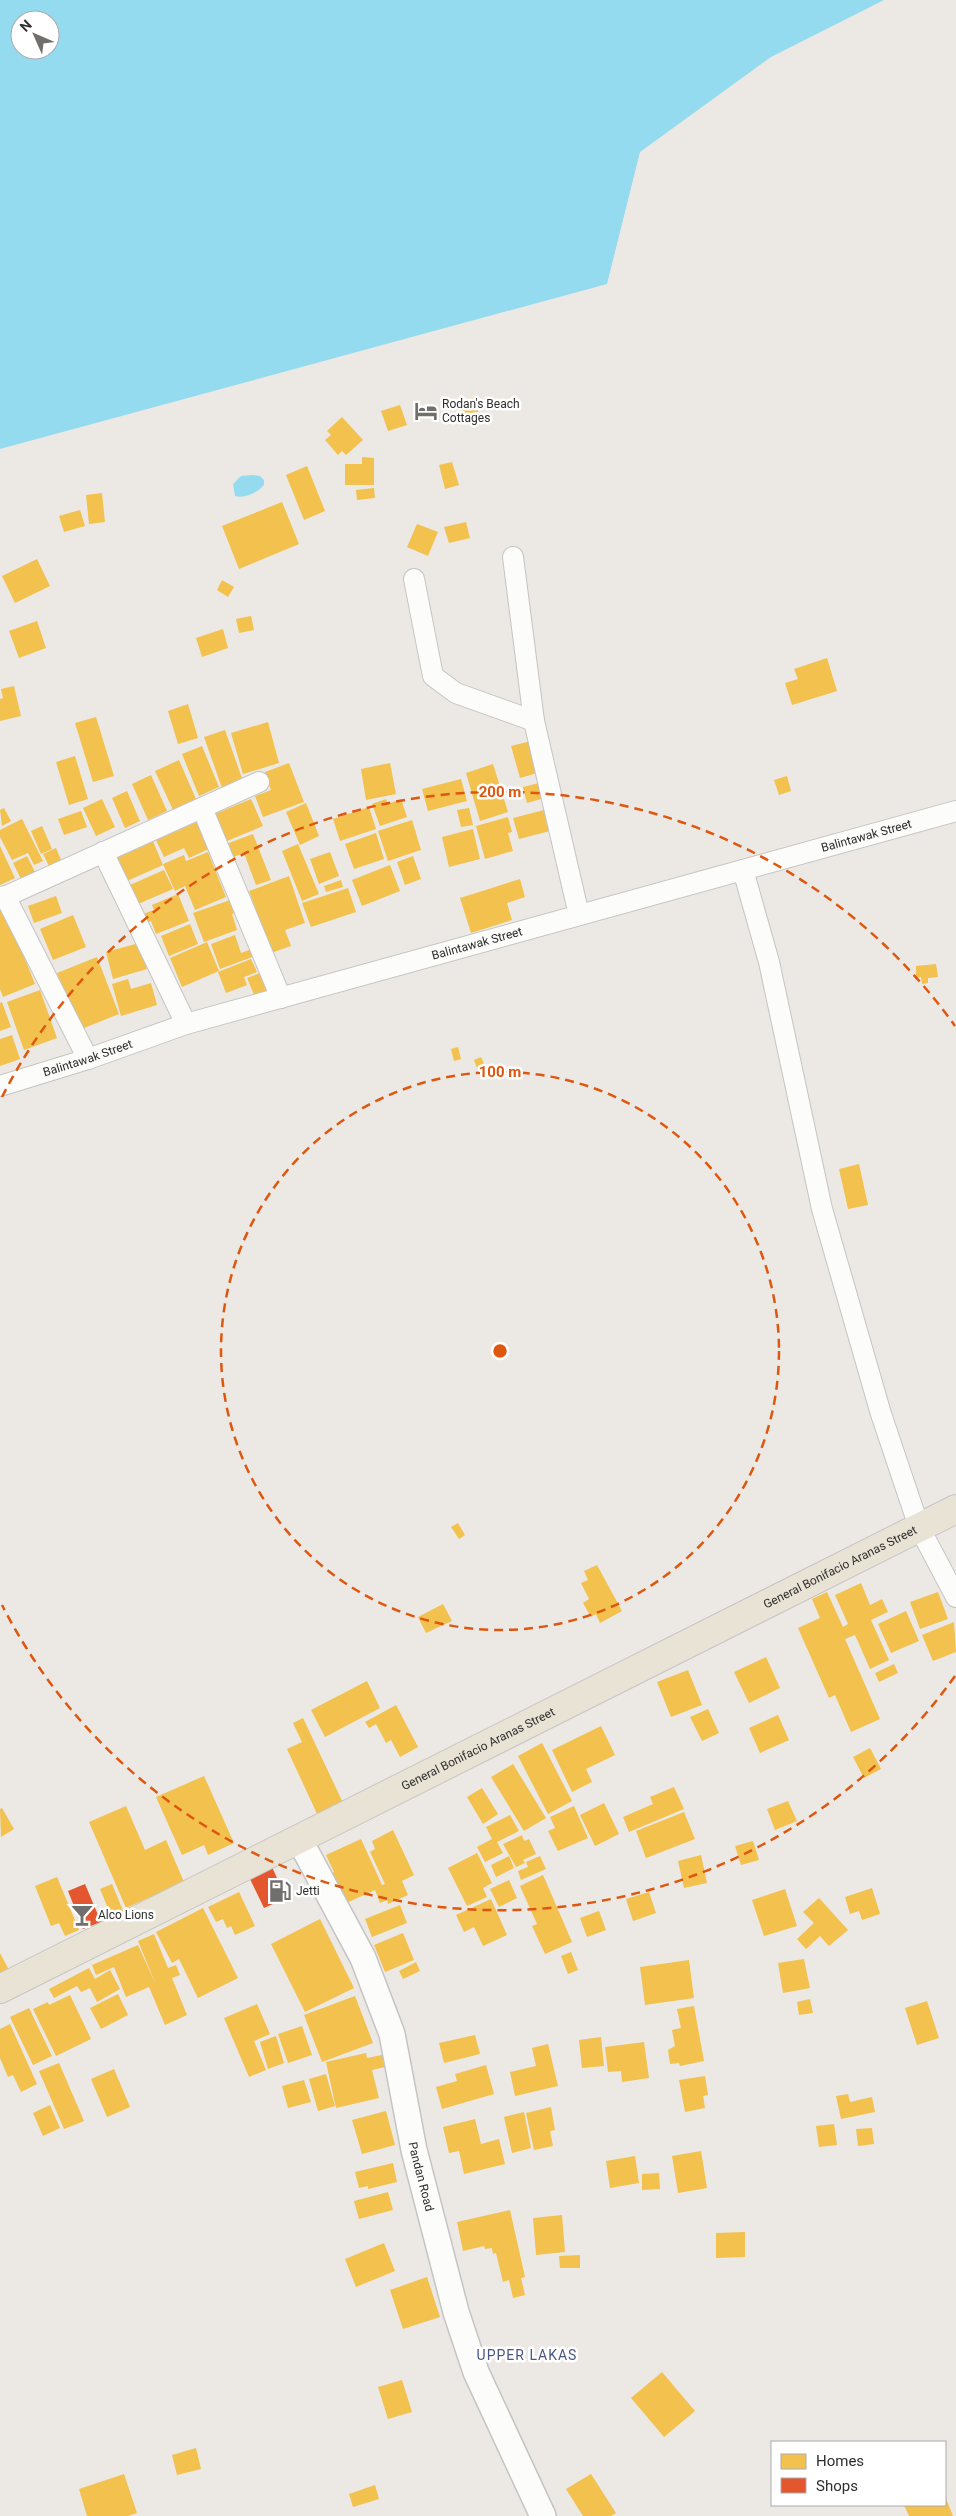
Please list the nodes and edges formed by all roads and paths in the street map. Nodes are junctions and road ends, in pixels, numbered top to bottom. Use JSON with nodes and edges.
{"nodes":[{"id":1,"x":514,"y":557,"type":"dead end"},
{"id":2,"x":414,"y":579,"type":"dead end"},
{"id":3,"x":534,"y":721,"type":"junction"},
{"id":4,"x":258,"y":782,"type":"dead end"},
{"id":5,"x":202,"y":808,"type":"junction"},
{"id":6,"x":956,"y":811,"type":"edge"},
{"id":7,"x":103,"y":852,"type":"junction"},
{"id":8,"x":743,"y":870,"type":"junction"},
{"id":9,"x":3,"y":897,"type":"edge"},
{"id":10,"x":579,"y":915,"type":"junction"},
{"id":11,"x":281,"y":998,"type":"junction"},
{"id":12,"x":186,"y":1024,"type":"junction"},
{"id":13,"x":88,"y":1059,"type":"junction"},
{"id":14,"x":0,"y":1086,"type":"edge"},
{"id":15,"x":956,"y":1509,"type":"edge"},
{"id":16,"x":919,"y":1527,"type":"junction"},
{"id":17,"x":956,"y":1598,"type":"edge"},
{"id":18,"x":299,"y":1839,"type":"junction"},
{"id":19,"x":0,"y":1989,"type":"edge"},
{"id":20,"x":543,"y":2516,"type":"edge"}],
"edges":[{"from":1,"to":3,"type":"street"},
{"from":2,"to":3,"type":"street"},
{"from":3,"to":10,"type":"street"},
{"from":4,"to":5,"type":"street"},
{"from":5,"to":7,"type":"street"},
{"from":5,"to":11,"type":"street"},
{"from":6,"to":8,"type":"street","name":"Balintawak Street"},
{"from":7,"to":9,"type":"street"},
{"from":7,"to":12,"type":"street"},
{"from":8,"to":10,"type":"street","name":"Balintawak Street"},
{"from":8,"to":16,"type":"street"},
{"from":9,"to":13,"type":"street"},
{"from":10,"to":11,"type":"street","name":"Balintawak Street"},
{"from":11,"to":12,"type":"street","name":"Balintawak Street"},
{"from":12,"to":13,"type":"street","name":"Balintawak Street"},
{"from":13,"to":14,"type":"street","name":"Balintawak Street"},
{"from":15,"to":16,"type":"main road","name":"General Bonifacio Aranas Street"},
{"from":16,"to":17,"type":"street"},
{"from":16,"to":18,"type":"main road","name":"General Bonifacio Aranas Street"},
{"from":18,"to":19,"type":"main road","name":"General Bonifacio Aranas Street"},
{"from":18,"to":20,"type":"street","name":"Pandan Road"}]}
